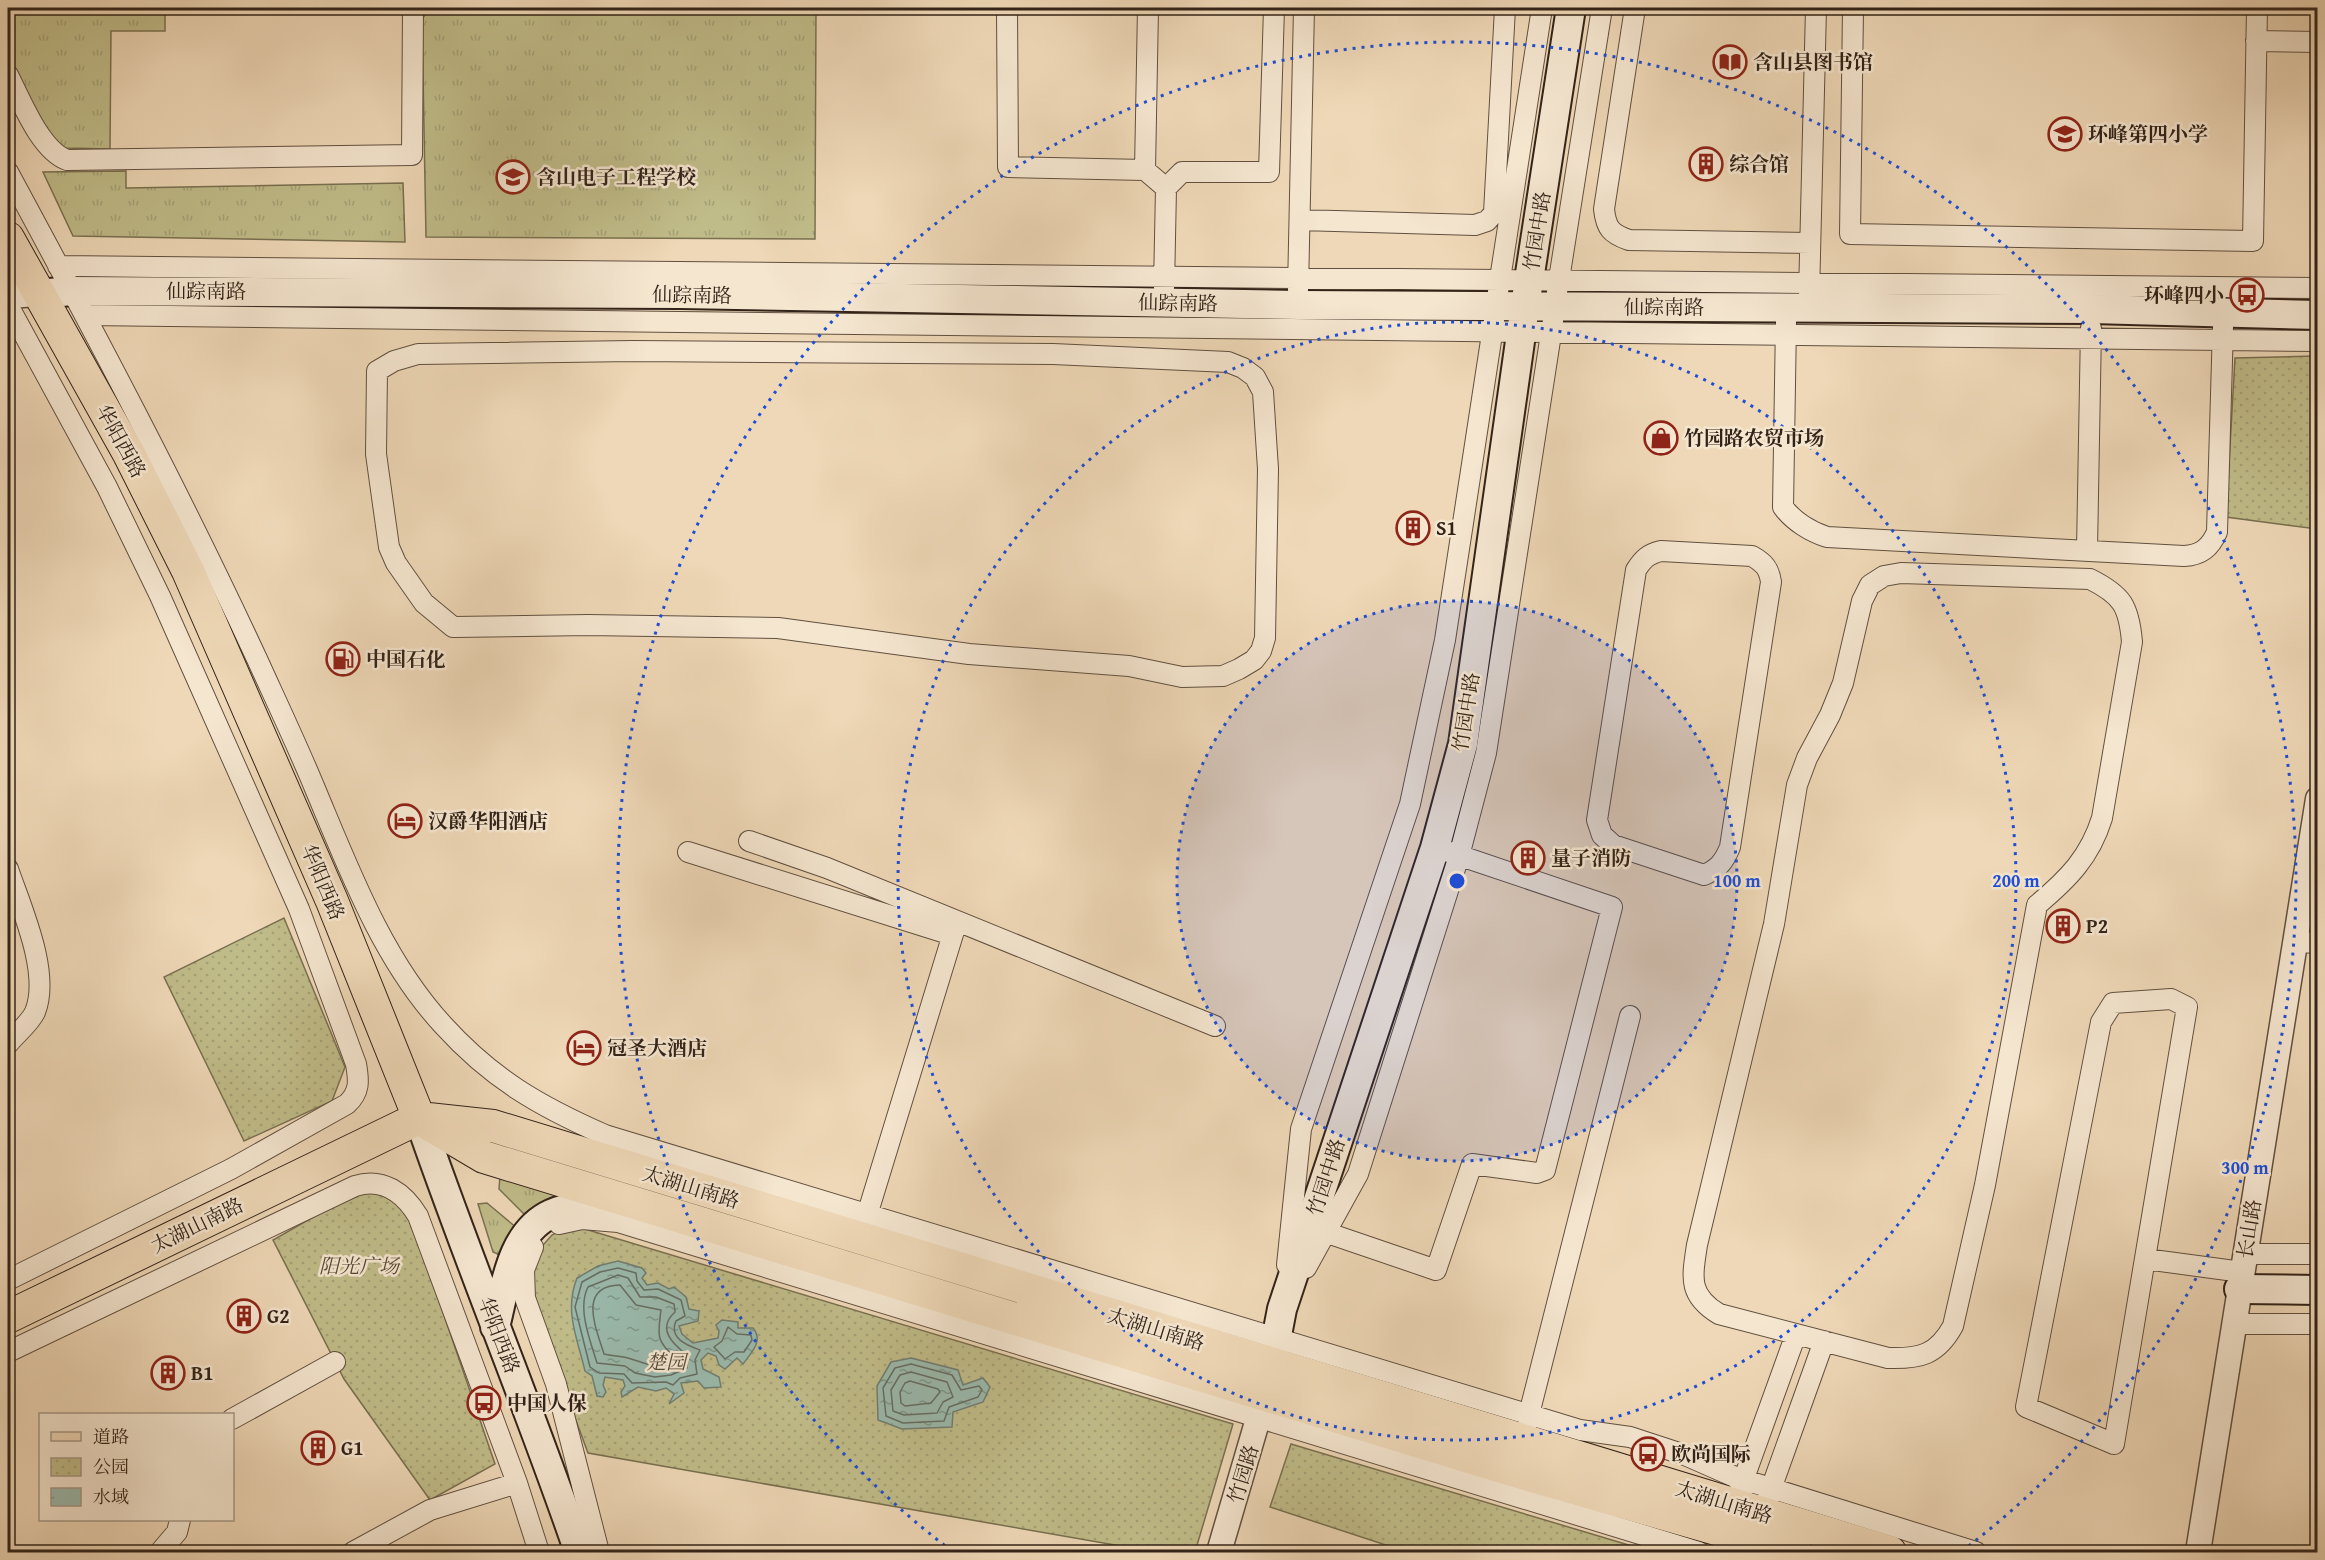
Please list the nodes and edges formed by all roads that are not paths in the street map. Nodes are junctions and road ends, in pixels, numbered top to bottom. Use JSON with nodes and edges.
{"nodes":[{"id":1,"x":413,"y":8,"type":"edge"},
{"id":2,"x":1007,"y":8,"type":"edge"},
{"id":3,"x":1148,"y":8,"type":"edge"},
{"id":4,"x":1274,"y":8,"type":"edge"},
{"id":5,"x":1304,"y":8,"type":"edge"},
{"id":6,"x":1505,"y":8,"type":"edge"},
{"id":7,"x":1542,"y":8,"type":"edge"},
{"id":8,"x":1571,"y":8,"type":"edge"},
{"id":9,"x":1602,"y":8,"type":"edge"},
{"id":10,"x":1635,"y":8,"type":"edge"},
{"id":11,"x":1816,"y":8,"type":"edge"},
{"id":12,"x":1853,"y":8,"type":"edge"},
{"id":13,"x":2257,"y":8,"type":"edge"},
{"id":14,"x":2256,"y":41,"type":"junction"},
{"id":15,"x":2318,"y":42,"type":"edge"},
{"id":16,"x":8,"y":75,"type":"edge"},
{"id":17,"x":1145,"y":170,"type":"junction"},
{"id":18,"x":8,"y":172,"type":"edge"},
{"id":19,"x":1166,"y":188,"type":"junction"},
{"id":20,"x":1300,"y":220,"type":"junction"},
{"id":21,"x":8,"y":238,"type":"edge"},
{"id":22,"x":1810,"y":243,"type":"junction"},
{"id":23,"x":58,"y":266,"type":"junction"},
{"id":24,"x":2318,"y":288,"type":"edge"},
{"id":25,"x":1164,"y":290,"type":"junction"},
{"id":26,"x":1298,"y":291,"type":"junction"},
{"id":27,"x":38,"y":294,"type":"junction"},
{"id":28,"x":680,"y":294,"type":"junction"},
{"id":29,"x":8,"y":296,"type":"edge"},
{"id":30,"x":1801,"y":299,"type":"junction"},
{"id":31,"x":78,"y":303,"type":"junction"},
{"id":32,"x":8,"y":305,"type":"edge"},
{"id":33,"x":1496,"y":306,"type":"junction"},
{"id":34,"x":1525,"y":306,"type":"junction"},
{"id":35,"x":1555,"y":307,"type":"junction"},
{"id":36,"x":768,"y":309,"type":"junction"},
{"id":37,"x":2091,"y":309,"type":"junction"},
{"id":38,"x":2224,"y":312,"type":"junction"},
{"id":39,"x":2318,"y":315,"type":"edge"},
{"id":40,"x":681,"y":322,"type":"junction"},
{"id":41,"x":1785,"y":336,"type":"junction"},
{"id":42,"x":2091,"y":339,"type":"junction"},
{"id":43,"x":2223,"y":340,"type":"junction"},
{"id":44,"x":2318,"y":341,"type":"edge"},
{"id":45,"x":682,"y":351,"type":"junction"},
{"id":46,"x":769,"y":352,"type":"junction"},
{"id":47,"x":2087,"y":550,"type":"junction"},
{"id":48,"x":1636,"y":570,"type":"joint"},
{"id":49,"x":2318,"y":799,"type":"edge"},
{"id":50,"x":749,"y":841,"type":"dead end"},
{"id":51,"x":688,"y":852,"type":"dead end"},
{"id":52,"x":1447,"y":852,"type":"junction"},
{"id":53,"x":8,"y":869,"type":"edge"},
{"id":54,"x":954,"y":928,"type":"junction"},
{"id":55,"x":2307,"y":943,"type":"edge"},
{"id":56,"x":1630,"y":1016,"type":"dead end"},
{"id":57,"x":1215,"y":1026,"type":"dead end"},
{"id":58,"x":8,"y":1044,"type":"edge"},
{"id":59,"x":419,"y":1118,"type":"junction"},
{"id":60,"x":618,"y":1196,"type":"junction"},
{"id":61,"x":1310,"y":1227,"type":"junction"},
{"id":62,"x":860,"y":1240,"type":"junction"},
{"id":63,"x":2318,"y":1254,"type":"edge"},
{"id":64,"x":2145,"y":1259,"type":"junction"},
{"id":65,"x":2242,"y":1272,"type":"junction"},
{"id":66,"x":8,"y":1280,"type":"edge"},
{"id":67,"x":2318,"y":1290,"type":"edge"},
{"id":68,"x":1282,"y":1310,"type":"junction"},
{"id":69,"x":8,"y":1317,"type":"edge"},
{"id":70,"x":2234,"y":1324,"type":"junction"},
{"id":71,"x":2318,"y":1324,"type":"edge"},
{"id":72,"x":495,"y":1327,"type":"junction"},
{"id":73,"x":1796,"y":1334,"type":"junction"},
{"id":74,"x":1824,"y":1341,"type":"junction"},
{"id":75,"x":1274,"y":1351,"type":"junction"},
{"id":76,"x":8,"y":1352,"type":"edge"},
{"id":77,"x":335,"y":1362,"type":"dead end"},
{"id":78,"x":1263,"y":1407,"type":"junction"},
{"id":79,"x":234,"y":1418,"type":"edge"},
{"id":80,"x":1526,"y":1427,"type":"junction"},
{"id":81,"x":1515,"y":1471,"type":"junction"},
{"id":82,"x":517,"y":1483,"type":"junction"},
{"id":83,"x":1753,"y":1497,"type":"junction"},
{"id":84,"x":180,"y":1521,"type":"edge"},
{"id":85,"x":389,"y":1533,"type":"junction"},
{"id":86,"x":160,"y":1552,"type":"edge"},
{"id":87,"x":353,"y":1552,"type":"edge"},
{"id":88,"x":388,"y":1552,"type":"edge"},
{"id":89,"x":540,"y":1552,"type":"edge"},
{"id":90,"x":579,"y":1552,"type":"edge"},
{"id":91,"x":599,"y":1552,"type":"edge"},
{"id":92,"x":1219,"y":1552,"type":"edge"},
{"id":93,"x":1699,"y":1552,"type":"edge"},
{"id":94,"x":1796,"y":1552,"type":"edge"},
{"id":95,"x":1890,"y":1552,"type":"edge"},
{"id":96,"x":1976,"y":1552,"type":"edge"},
{"id":97,"x":2198,"y":1552,"type":"edge"}],
"edges":[{"from":1,"to":16,"type":"street"},
{"from":2,"to":17,"type":"street"},
{"from":3,"to":17,"type":"street"},
{"from":4,"to":19,"type":"street"},
{"from":5,"to":20,"type":"street"},
{"from":6,"to":20,"type":"street"},
{"from":7,"to":33,"type":"street"},
{"from":8,"to":34,"type":"main road","name":"竹园中路"},
{"from":9,"to":35,"type":"street"},
{"from":10,"to":22,"type":"street"},
{"from":11,"to":22,"type":"street"},
{"from":12,"to":14,"type":"street"},
{"from":13,"to":14,"type":"street"},
{"from":14,"to":15,"type":"street"},
{"from":17,"to":19,"type":"street"},
{"from":18,"to":23,"type":"street"},
{"from":19,"to":25,"type":"street"},
{"from":20,"to":26,"type":"street"},
{"from":21,"to":27,"type":"main road","name":"华阳西路"},
{"from":22,"to":30,"type":"street"},
{"from":23,"to":25,"type":"street"},
{"from":23,"to":31,"type":"street"},
{"from":24,"to":30,"type":"street"},
{"from":25,"to":26,"type":"main road","name":"仙踪南路"},
{"from":25,"to":36,"type":"main road","name":"仙踪南路"},
{"from":26,"to":33,"type":"main road","name":"仙踪南路"},
{"from":27,"to":29,"type":"street"},
{"from":27,"to":31,"type":"main road","name":"仙踪南路"},
{"from":27,"to":59,"type":"main road","name":"华阳西路"},
{"from":28,"to":31,"type":"main road","name":"仙踪南路"},
{"from":28,"to":36,"type":"main road","name":"仙踪南路"},
{"from":28,"to":40,"type":"street"},
{"from":30,"to":35,"type":"main road","name":"仙踪南路"},
{"from":30,"to":37,"type":"main road","name":"仙踪南路"},
{"from":30,"to":41,"type":"street"},
{"from":31,"to":40,"type":"street"},
{"from":31,"to":62,"type":"street"},
{"from":32,"to":66,"type":"street"},
{"from":33,"to":34,"type":"main road","name":"仙踪南路"},
{"from":33,"to":36,"type":"street"},
{"from":33,"to":68,"type":"street"},
{"from":34,"to":35,"type":"main road","name":"仙踪南路"},
{"from":34,"to":52,"type":"main road","name":"竹园中路"},
{"from":35,"to":41,"type":"street"},
{"from":35,"to":52,"type":"street"},
{"from":36,"to":40,"type":"street"},
{"from":36,"to":46,"type":"street"},
{"from":37,"to":38,"type":"main road","name":"仙踪南路"},
{"from":37,"to":42,"type":"street"},
{"from":38,"to":39,"type":"main road","name":"仙踪南路"},
{"from":38,"to":43,"type":"street"},
{"from":40,"to":45,"type":"street"},
{"from":41,"to":42,"type":"street"},
{"from":41,"to":47,"type":"street"},
{"from":42,"to":43,"type":"street"},
{"from":42,"to":47,"type":"street"},
{"from":43,"to":44,"type":"street"},
{"from":43,"to":47,"type":"street"},
{"from":45,"to":46,"type":"street"},
{"from":45,"to":46,"type":"street"},
{"from":48,"to":48,"type":"street"},
{"from":49,"to":55,"type":"street","name":"长山路"},
{"from":50,"to":54,"type":"street"},
{"from":51,"to":54,"type":"street"},
{"from":52,"to":61,"type":"main road","name":"竹园中路"},
{"from":52,"to":61,"type":"street"},
{"from":52,"to":68,"type":"street"},
{"from":53,"to":58,"type":"street"},
{"from":54,"to":57,"type":"street"},
{"from":54,"to":62,"type":"street"},
{"from":55,"to":65,"type":"street","name":"长山路"},
{"from":56,"to":80,"type":"street"},
{"from":59,"to":60,"type":"main road","name":"太湖山南路"},
{"from":59,"to":62,"type":"main road","name":"太湖山南路"},
{"from":59,"to":69,"type":"main road","name":"太湖山南路"},
{"from":59,"to":72,"type":"main road","name":"华阳西路"},
{"from":60,"to":62,"type":"main road","name":"太湖山南路"},
{"from":60,"to":72,"type":"main road"},
{"from":61,"to":68,"type":"main road","name":"竹园中路"},
{"from":62,"to":75,"type":"main road","name":"太湖山南路"},
{"from":62,"to":78,"type":"main road","name":"太湖山南路"},
{"from":63,"to":65,"type":"street"},
{"from":64,"to":64,"type":"street"},
{"from":64,"to":65,"type":"street"},
{"from":65,"to":67,"type":"main road"},
{"from":65,"to":70,"type":"street","name":"长山路"},
{"from":68,"to":75,"type":"main road","name":"竹园中路"},
{"from":70,"to":71,"type":"street"},
{"from":70,"to":97,"type":"street","name":"长山路"},
{"from":72,"to":90,"type":"main road","name":"华阳西路"},
{"from":73,"to":74,"type":"street"},
{"from":73,"to":74,"type":"street"},
{"from":73,"to":83,"type":"street"},
{"from":74,"to":83,"type":"street"},
{"from":75,"to":78,"type":"main road","name":"竹园中路"},
{"from":75,"to":80,"type":"main road","name":"太湖山南路"},
{"from":76,"to":82,"type":"street"},
{"from":77,"to":79,"type":"street"},
{"from":78,"to":81,"type":"main road","name":"太湖山南路"},
{"from":78,"to":91,"type":"street"},
{"from":78,"to":92,"type":"street","name":"竹园路"},
{"from":78,"to":93,"type":"street"},
{"from":80,"to":81,"type":"street"},
{"from":80,"to":83,"type":"main road","name":"太湖山南路"},
{"from":81,"to":94,"type":"main road","name":"太湖山南路"},
{"from":82,"to":85,"type":"street"},
{"from":82,"to":89,"type":"street"},
{"from":83,"to":95,"type":"main road","name":"太湖山南路"},
{"from":83,"to":96,"type":"street"},
{"from":84,"to":86,"type":"street"},
{"from":85,"to":87,"type":"street"},
{"from":85,"to":88,"type":"street"}]}
